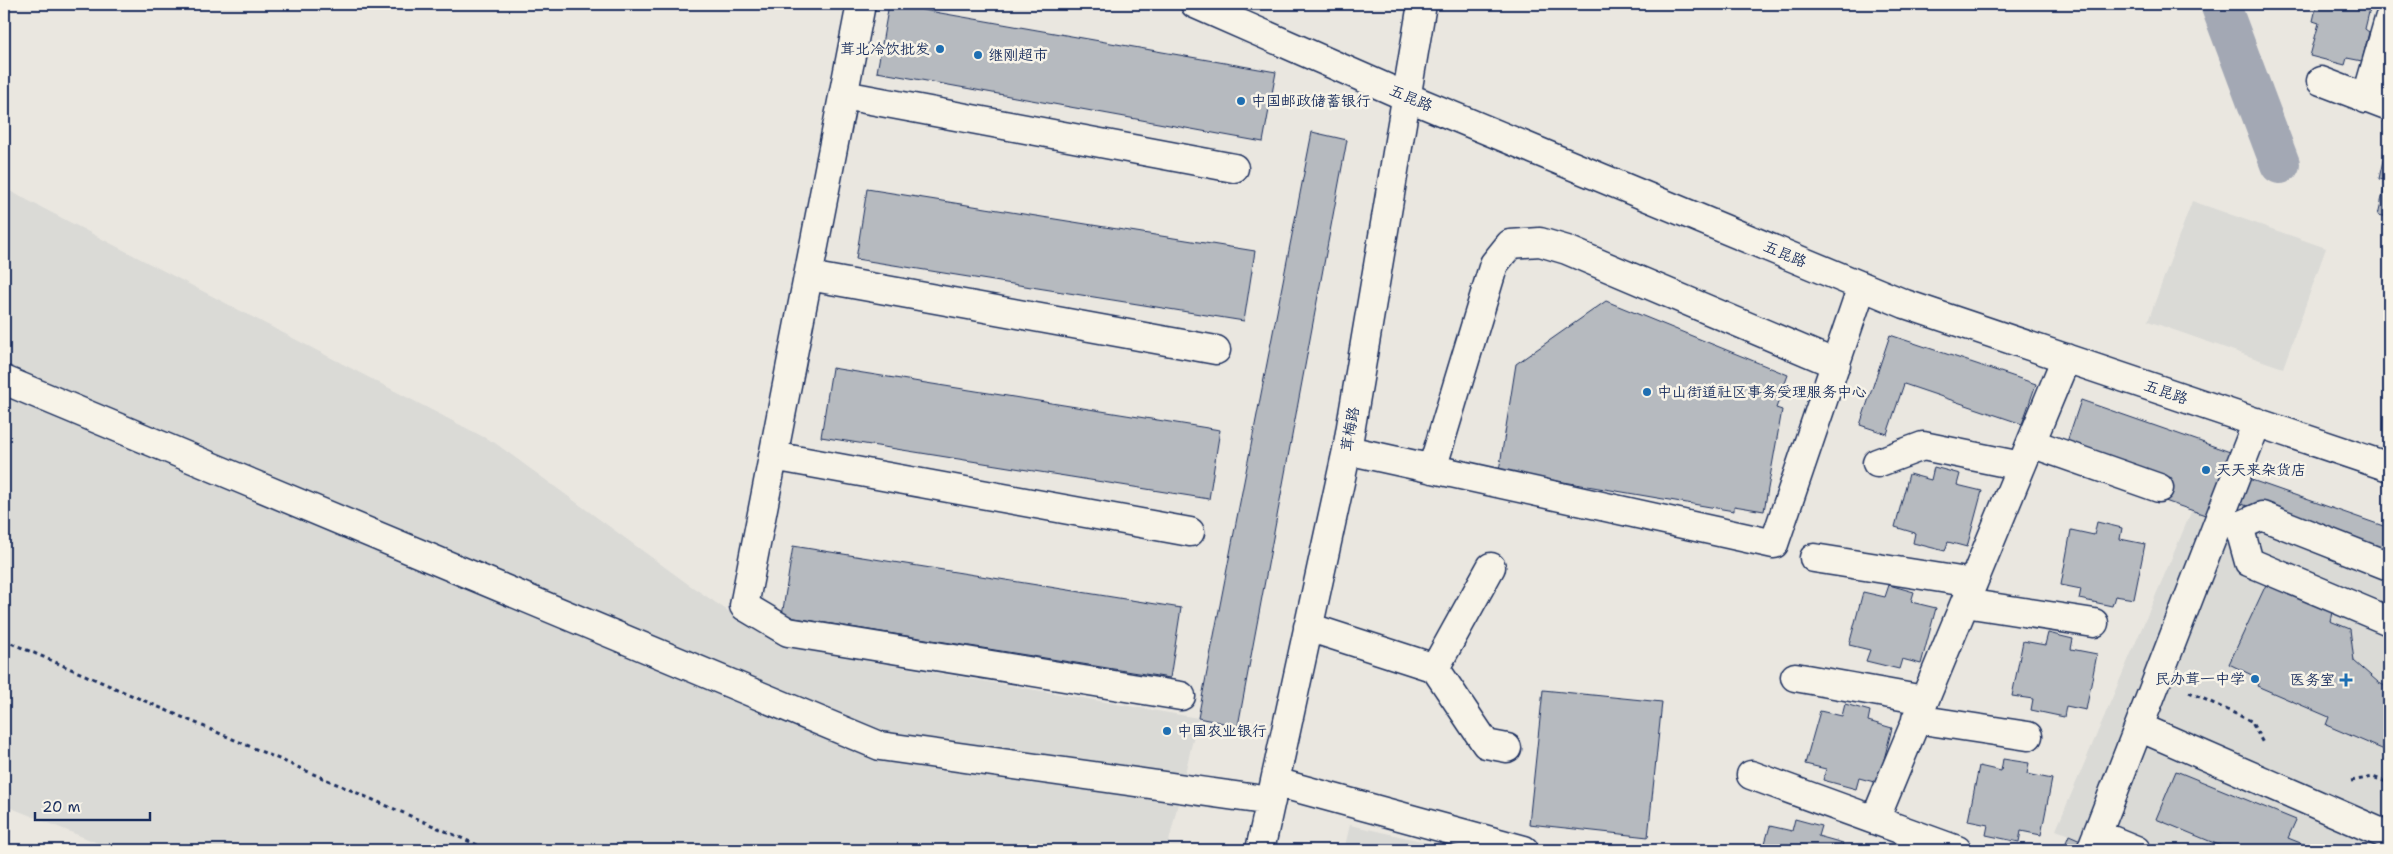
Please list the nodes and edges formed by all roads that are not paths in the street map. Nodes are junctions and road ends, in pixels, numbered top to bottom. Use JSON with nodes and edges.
{"nodes":[{"id":1,"x":861,"y":4,"type":"edge"},
{"id":2,"x":1195,"y":4,"type":"edge"},
{"id":3,"x":1422,"y":4,"type":"edge"},
{"id":4,"x":2389,"y":19,"type":"edge"},
{"id":5,"x":2320,"y":81,"type":"dead end"},
{"id":6,"x":844,"y":95,"type":"junction"},
{"id":7,"x":1407,"y":97,"type":"junction"},
{"id":8,"x":2378,"y":103,"type":"edge"},
{"id":9,"x":1234,"y":168,"type":"dead end"},
{"id":10,"x":809,"y":276,"type":"junction"},
{"id":11,"x":1862,"y":286,"type":"junction"},
{"id":12,"x":1216,"y":350,"type":"dead end"},
{"id":13,"x":2066,"y":358,"type":"junction"},
{"id":14,"x":1836,"y":364,"type":"junction"},
{"id":15,"x":4,"y":380,"type":"edge"},
{"id":16,"x":2257,"y":422,"type":"junction"},
{"id":17,"x":1347,"y":450,"type":"junction"},
{"id":18,"x":2026,"y":454,"type":"junction"},
{"id":19,"x":774,"y":456,"type":"junction"},
{"id":20,"x":1876,"y":463,"type":"dead end"},
{"id":21,"x":2389,"y":467,"type":"edge"},
{"id":22,"x":1432,"y":469,"type":"junction"},
{"id":23,"x":2159,"y":488,"type":"dead end"},
{"id":24,"x":2229,"y":522,"type":"junction"},
{"id":25,"x":1190,"y":532,"type":"dead end"},
{"id":26,"x":1814,"y":558,"type":"dead end"},
{"id":27,"x":2389,"y":566,"type":"edge"},
{"id":28,"x":1491,"y":567,"type":"dead end"},
{"id":29,"x":1969,"y":593,"type":"junction"},
{"id":30,"x":2389,"y":621,"type":"edge"},
{"id":31,"x":2094,"y":623,"type":"dead end"},
{"id":32,"x":1308,"y":627,"type":"junction"},
{"id":33,"x":1435,"y":668,"type":"junction"},
{"id":34,"x":1795,"y":677,"type":"dead end"},
{"id":35,"x":1182,"y":696,"type":"dead end"},
{"id":36,"x":1920,"y":710,"type":"junction"},
{"id":37,"x":2139,"y":727,"type":"junction"},
{"id":38,"x":2028,"y":736,"type":"dead end"},
{"id":39,"x":1507,"y":748,"type":"dead end"},
{"id":40,"x":1751,"y":775,"type":"dead end"},
{"id":41,"x":1273,"y":791,"type":"junction"},
{"id":42,"x":1875,"y":820,"type":"junction"},
{"id":43,"x":2389,"y":836,"type":"edge"},
{"id":44,"x":2094,"y":842,"type":"edge"},
{"id":45,"x":1260,"y":850,"type":"edge"},
{"id":46,"x":1524,"y":850,"type":"edge"},
{"id":47,"x":1957,"y":850,"type":"edge"},
{"id":48,"x":2136,"y":850,"type":"edge"}],
"edges":[{"from":1,"to":6,"type":"street"},
{"from":2,"to":7,"type":"street","name":"五昆路"},
{"from":3,"to":7,"type":"street","name":"茸梅路"},
{"from":4,"to":8,"type":"street"},
{"from":5,"to":8,"type":"street"},
{"from":6,"to":9,"type":"street"},
{"from":6,"to":10,"type":"street"},
{"from":7,"to":11,"type":"street","name":"五昆路"},
{"from":7,"to":17,"type":"street","name":"茸梅路"},
{"from":10,"to":12,"type":"street"},
{"from":10,"to":19,"type":"street"},
{"from":11,"to":13,"type":"street","name":"五昆路"},
{"from":11,"to":14,"type":"street"},
{"from":13,"to":16,"type":"street","name":"五昆路"},
{"from":13,"to":18,"type":"street"},
{"from":14,"to":22,"type":"street"},
{"from":14,"to":22,"type":"street"},
{"from":15,"to":41,"type":"street"},
{"from":16,"to":21,"type":"street","name":"五昆路"},
{"from":16,"to":24,"type":"street"},
{"from":17,"to":22,"type":"street"},
{"from":17,"to":32,"type":"street","name":"茸梅路"},
{"from":18,"to":20,"type":"street"},
{"from":18,"to":23,"type":"street"},
{"from":18,"to":29,"type":"street"},
{"from":19,"to":25,"type":"street"},
{"from":19,"to":35,"type":"street"},
{"from":24,"to":27,"type":"street"},
{"from":24,"to":30,"type":"street"},
{"from":24,"to":37,"type":"street"},
{"from":26,"to":29,"type":"street"},
{"from":28,"to":33,"type":"street"},
{"from":29,"to":31,"type":"street"},
{"from":29,"to":36,"type":"street"},
{"from":32,"to":33,"type":"street"},
{"from":32,"to":41,"type":"street","name":"茸梅路"},
{"from":33,"to":39,"type":"street"},
{"from":34,"to":36,"type":"street"},
{"from":36,"to":38,"type":"street"},
{"from":36,"to":42,"type":"street"},
{"from":37,"to":43,"type":"street"},
{"from":37,"to":44,"type":"street"},
{"from":40,"to":42,"type":"street"},
{"from":41,"to":45,"type":"street","name":"茸梅路"},
{"from":41,"to":46,"type":"street"},
{"from":42,"to":47,"type":"street"},
{"from":44,"to":48,"type":"street"}]}
